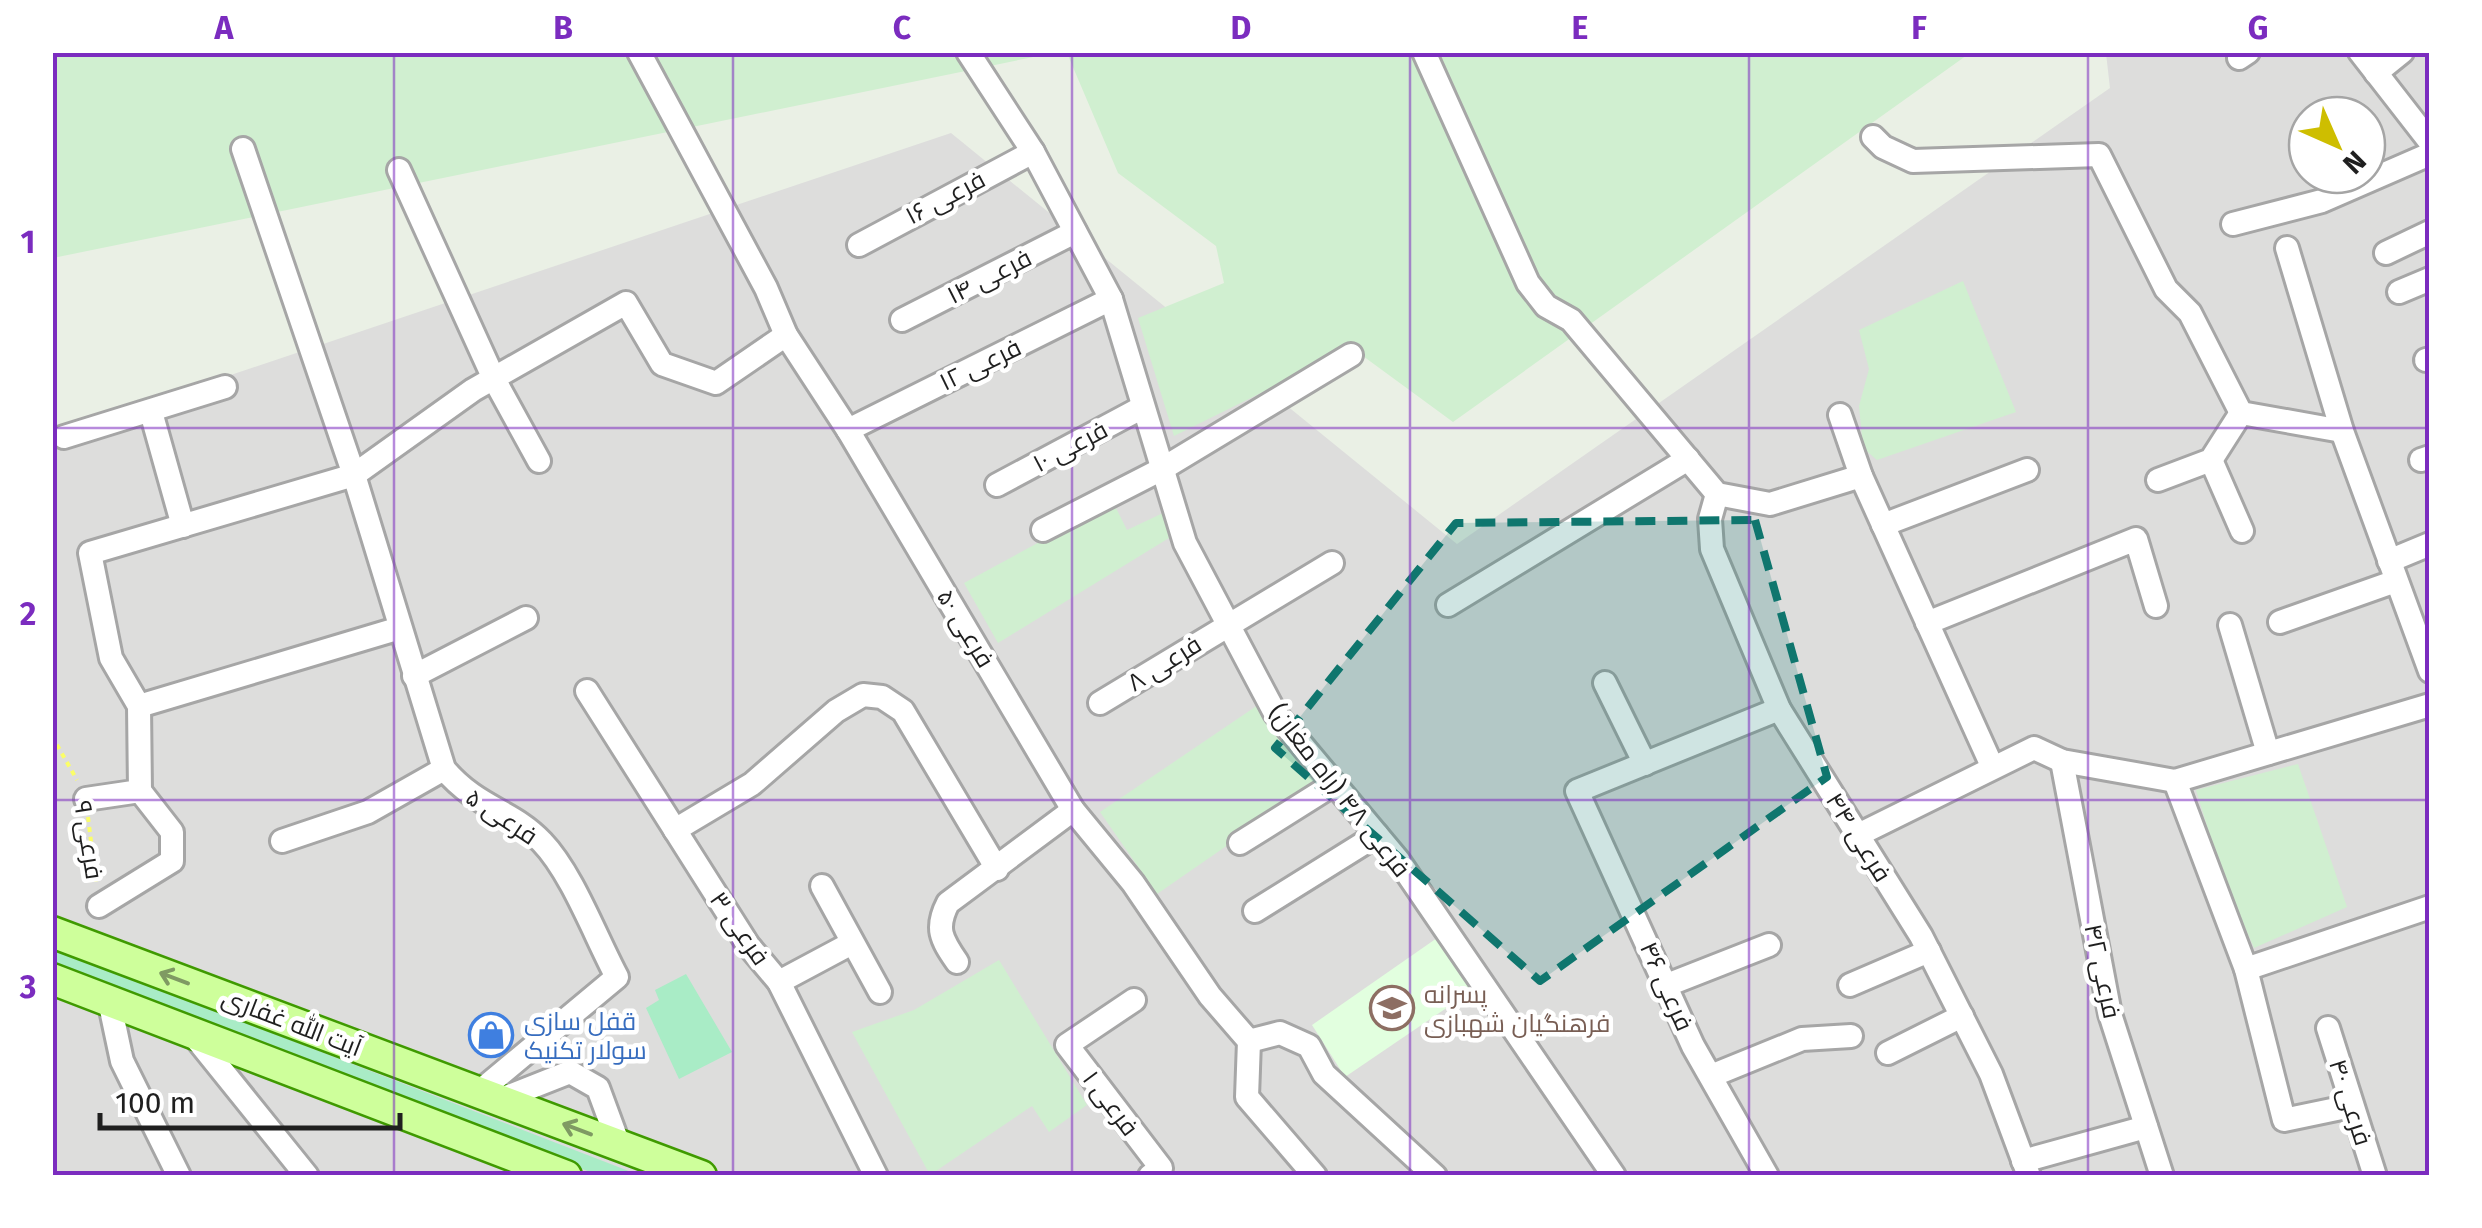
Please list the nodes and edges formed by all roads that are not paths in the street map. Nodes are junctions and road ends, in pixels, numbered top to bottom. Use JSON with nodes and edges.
{"nodes":[{"id":1,"x":639,"y":52,"type":"edge"},
{"id":2,"x":968,"y":52,"type":"edge"},
{"id":3,"x":1424,"y":52,"type":"edge"},
{"id":4,"x":2360,"y":52,"type":"edge"},
{"id":5,"x":2402,"y":52,"type":"edge"},
{"id":6,"x":2376,"y":73,"type":"junction"},
{"id":7,"x":2421,"y":115,"type":"edge"},
{"id":8,"x":1873,"y":138,"type":"dead end"},
{"id":9,"x":2430,"y":142,"type":"edge"},
{"id":10,"x":243,"y":149,"type":"dead end"},
{"id":11,"x":1033,"y":152,"type":"junction"},
{"id":12,"x":2430,"y":154,"type":"edge"},
{"id":13,"x":400,"y":170,"type":"dead end"},
{"id":14,"x":2232,"y":224,"type":"dead end"},
{"id":15,"x":1075,"y":232,"type":"junction"},
{"id":16,"x":2430,"y":232,"type":"edge"},
{"id":17,"x":859,"y":244,"type":"dead end"},
{"id":18,"x":2288,"y":248,"type":"dead end"},
{"id":19,"x":2386,"y":253,"type":"dead end"},
{"id":20,"x":2430,"y":279,"type":"edge"},
{"id":21,"x":2399,"y":292,"type":"dead end"},
{"id":22,"x":1111,"y":299,"type":"junction"},
{"id":23,"x":902,"y":320,"type":"dead end"},
{"id":24,"x":786,"y":335,"type":"junction"},
{"id":25,"x":1351,"y":355,"type":"dead end"},
{"id":26,"x":494,"y":379,"type":"junction"},
{"id":27,"x":225,"y":387,"type":"dead end"},
{"id":28,"x":1144,"y":407,"type":"junction"},
{"id":29,"x":151,"y":412,"type":"junction"},
{"id":30,"x":2240,"y":413,"type":"junction"},
{"id":31,"x":1840,"y":414,"type":"dead end"},
{"id":32,"x":848,"y":430,"type":"junction"},
{"id":33,"x":2342,"y":431,"type":"junction"},
{"id":34,"x":64,"y":437,"type":"dead end"},
{"id":35,"x":1688,"y":459,"type":"junction"},
{"id":36,"x":539,"y":460,"type":"dead end"},
{"id":37,"x":2210,"y":460,"type":"junction"},
{"id":38,"x":1162,"y":469,"type":"junction"},
{"id":39,"x":2028,"y":470,"type":"dead end"},
{"id":40,"x":354,"y":476,"type":"junction"},
{"id":41,"x":1860,"y":476,"type":"junction"},
{"id":42,"x":2158,"y":480,"type":"dead end"},
{"id":43,"x":997,"y":485,"type":"dead end"},
{"id":44,"x":1717,"y":494,"type":"junction"},
{"id":45,"x":1883,"y":525,"type":"junction"},
{"id":46,"x":183,"y":526,"type":"junction"},
{"id":47,"x":1043,"y":530,"type":"dead end"},
{"id":48,"x":2242,"y":531,"type":"dead end"},
{"id":49,"x":2430,"y":544,"type":"edge"},
{"id":50,"x":1332,"y":562,"type":"dead end"},
{"id":51,"x":2393,"y":571,"type":"junction"},
{"id":52,"x":1448,"y":604,"type":"dead end"},
{"id":53,"x":2156,"y":606,"type":"dead end"},
{"id":54,"x":526,"y":618,"type":"dead end"},
{"id":55,"x":1227,"y":622,"type":"junction"},
{"id":56,"x":2280,"y":622,"type":"dead end"},
{"id":57,"x":1927,"y":623,"type":"junction"},
{"id":58,"x":2230,"y":625,"type":"dead end"},
{"id":59,"x":400,"y":628,"type":"junction"},
{"id":60,"x":2424,"y":640,"type":"edge"},
{"id":61,"x":2430,"y":671,"type":"edge"},
{"id":62,"x":414,"y":676,"type":"junction"},
{"id":63,"x":1605,"y":683,"type":"dead end"},
{"id":64,"x":586,"y":691,"type":"dead end"},
{"id":65,"x":1100,"y":703,"type":"dead end"},
{"id":66,"x":2430,"y":705,"type":"edge"},
{"id":67,"x":140,"y":706,"type":"junction"},
{"id":68,"x":1780,"y":709,"type":"junction"},
{"id":69,"x":2268,"y":753,"type":"junction"},
{"id":70,"x":2062,"y":761,"type":"junction"},
{"id":71,"x":1645,"y":764,"type":"junction"},
{"id":72,"x":1992,"y":766,"type":"junction"},
{"id":73,"x":444,"y":769,"type":"junction"},
{"id":74,"x":2175,"y":781,"type":"junction"},
{"id":75,"x":1334,"y":784,"type":"junction"},
{"id":76,"x":140,"y":791,"type":"junction"},
{"id":77,"x":86,"y":799,"type":"road end"},
{"id":78,"x":1074,"y":810,"type":"junction"},
{"id":79,"x":675,"y":830,"type":"junction"},
{"id":80,"x":1377,"y":835,"type":"junction"},
{"id":81,"x":1858,"y":836,"type":"junction"},
{"id":82,"x":282,"y":841,"type":"dead end"},
{"id":83,"x":1240,"y":843,"type":"dead end"},
{"id":84,"x":997,"y":869,"type":"junction"},
{"id":85,"x":822,"y":886,"type":"dead end"},
{"id":86,"x":98,"y":906,"type":"road end"},
{"id":87,"x":2430,"y":908,"type":"edge"},
{"id":88,"x":1255,"y":911,"type":"dead end"},
{"id":89,"x":52,"y":932,"type":"edge"},
{"id":90,"x":852,"y":943,"type":"junction"},
{"id":91,"x":1769,"y":946,"type":"dead end"},
{"id":92,"x":1929,"y":951,"type":"junction"},
{"id":93,"x":957,"y":962,"type":"dead end"},
{"id":94,"x":2246,"y":968,"type":"junction"},
{"id":95,"x":52,"y":979,"type":"edge"},
{"id":96,"x":779,"y":982,"type":"junction"},
{"id":97,"x":1667,"y":985,"type":"junction"},
{"id":98,"x":1850,"y":985,"type":"dead end"},
{"id":99,"x":880,"y":992,"type":"dead end"},
{"id":100,"x":109,"y":1000,"type":"junction"},
{"id":101,"x":1134,"y":1000,"type":"dead end"},
{"id":102,"x":1962,"y":1016,"type":"junction"},
{"id":103,"x":2328,"y":1028,"type":"dead end"},
{"id":104,"x":188,"y":1030,"type":"junction"},
{"id":105,"x":1851,"y":1036,"type":"dead end"},
{"id":106,"x":1249,"y":1041,"type":"junction"},
{"id":107,"x":1888,"y":1053,"type":"dead end"},
{"id":108,"x":1711,"y":1076,"type":"junction"},
{"id":109,"x":489,"y":1096,"type":"junction"},
{"id":110,"x":2351,"y":1106,"type":"junction"},
{"id":111,"x":2146,"y":1127,"type":"junction"},
{"id":112,"x":619,"y":1145,"type":"junction"},
{"id":113,"x":2026,"y":1168,"type":"edge"},
{"id":114,"x":1609,"y":1173,"type":"edge"},
{"id":115,"x":179,"y":1176,"type":"edge"},
{"id":116,"x":306,"y":1176,"type":"edge"},
{"id":117,"x":566,"y":1176,"type":"edge"},
{"id":118,"x":701,"y":1176,"type":"edge"},
{"id":119,"x":876,"y":1176,"type":"edge"},
{"id":120,"x":1150,"y":1176,"type":"edge"},
{"id":121,"x":1315,"y":1176,"type":"edge"},
{"id":122,"x":1435,"y":1176,"type":"edge"},
{"id":123,"x":1767,"y":1176,"type":"edge"},
{"id":124,"x":2162,"y":1176,"type":"edge"},
{"id":125,"x":2375,"y":1176,"type":"edge"}],
"edges":[{"from":1,"to":24,"type":"street","name":"فرعی ۵۰"},
{"from":2,"to":11,"type":"street","name":"فرعی ۴۸ (راه مغان)"},
{"from":3,"to":35,"type":"street"},
{"from":4,"to":6,"type":"street"},
{"from":5,"to":6,"type":"street"},
{"from":6,"to":7,"type":"street"},
{"from":7,"to":9,"type":"street"},
{"from":8,"to":30,"type":"street"},
{"from":10,"to":40,"type":"street","name":"فرعی ۵"},
{"from":11,"to":15,"type":"street","name":"فرعی ۴۸ (راه مغان)"},
{"from":11,"to":17,"type":"street","name":"فرعی ۱۶"},
{"from":12,"to":14,"type":"street"},
{"from":13,"to":26,"type":"street"},
{"from":15,"to":22,"type":"street","name":"فرعی ۴۸ (راه مغان)"},
{"from":15,"to":23,"type":"street","name":"فرعی ۱۴"},
{"from":16,"to":19,"type":"street"},
{"from":18,"to":33,"type":"street"},
{"from":20,"to":21,"type":"street"},
{"from":22,"to":28,"type":"street","name":"فرعی ۴۸ (راه مغان)"},
{"from":22,"to":32,"type":"street","name":"فرعی ۱۲"},
{"from":24,"to":26,"type":"street"},
{"from":24,"to":32,"type":"street","name":"فرعی ۵۰"},
{"from":25,"to":38,"type":"street"},
{"from":26,"to":36,"type":"street"},
{"from":26,"to":40,"type":"street"},
{"from":27,"to":29,"type":"street"},
{"from":28,"to":38,"type":"street","name":"فرعی ۴۸ (راه مغان)"},
{"from":28,"to":43,"type":"street","name":"فرعی ۱۰"},
{"from":29,"to":34,"type":"street"},
{"from":29,"to":46,"type":"street"},
{"from":30,"to":33,"type":"street"},
{"from":30,"to":37,"type":"street"},
{"from":31,"to":41,"type":"street"},
{"from":32,"to":78,"type":"street","name":"فرعی ۵۰"},
{"from":33,"to":51,"type":"street"},
{"from":35,"to":44,"type":"street"},
{"from":35,"to":52,"type":"street"},
{"from":37,"to":42,"type":"street"},
{"from":37,"to":48,"type":"street"},
{"from":38,"to":47,"type":"street"},
{"from":38,"to":55,"type":"street","name":"فرعی ۴۸ (راه مغان)"},
{"from":39,"to":45,"type":"street"},
{"from":40,"to":46,"type":"street"},
{"from":40,"to":59,"type":"street","name":"فرعی ۵"},
{"from":41,"to":44,"type":"street"},
{"from":41,"to":45,"type":"street"},
{"from":44,"to":68,"type":"street","name":"فرعی ۴۴"},
{"from":45,"to":57,"type":"street"},
{"from":46,"to":67,"type":"street"},
{"from":49,"to":51,"type":"street"},
{"from":50,"to":55,"type":"street"},
{"from":51,"to":56,"type":"street"},
{"from":51,"to":60,"type":"street"},
{"from":53,"to":57,"type":"street"},
{"from":54,"to":62,"type":"street"},
{"from":55,"to":65,"type":"street","name":"فرعی ۸"},
{"from":55,"to":75,"type":"street","name":"فرعی ۴۸ (راه مغان)"},
{"from":57,"to":72,"type":"street"},
{"from":58,"to":69,"type":"street"},
{"from":59,"to":62,"type":"street","name":"فرعی ۵"},
{"from":59,"to":67,"type":"street"},
{"from":60,"to":61,"type":"street"},
{"from":62,"to":73,"type":"street","name":"فرعی ۵"},
{"from":63,"to":71,"type":"street"},
{"from":64,"to":79,"type":"street","name":"فرعی ۳"},
{"from":66,"to":69,"type":"street"},
{"from":67,"to":76,"type":"street"},
{"from":68,"to":71,"type":"street"},
{"from":68,"to":81,"type":"street","name":"فرعی ۴۴"},
{"from":69,"to":74,"type":"street"},
{"from":70,"to":72,"type":"street"},
{"from":70,"to":74,"type":"street"},
{"from":70,"to":111,"type":"street","name":"فرعی ۴۲"},
{"from":71,"to":97,"type":"street","name":"فرعی ۴۶"},
{"from":72,"to":81,"type":"street"},
{"from":73,"to":82,"type":"street"},
{"from":73,"to":109,"type":"street","name":"فرعی ۵"},
{"from":74,"to":94,"type":"street"},
{"from":75,"to":80,"type":"street","name":"فرعی ۴۸ (راه مغان)"},
{"from":75,"to":83,"type":"street"},
{"from":76,"to":77,"type":"street"},
{"from":76,"to":86,"type":"street"},
{"from":78,"to":84,"type":"street"},
{"from":78,"to":106,"type":"street","name":"فرعی ۵۰"},
{"from":79,"to":84,"type":"street"},
{"from":79,"to":96,"type":"street","name":"فرعی ۳"},
{"from":80,"to":88,"type":"street"},
{"from":80,"to":114,"type":"street","name":"فرعی ۴۸ (راه مغان)"},
{"from":81,"to":92,"type":"street","name":"فرعی ۴۴"},
{"from":84,"to":93,"type":"street"},
{"from":85,"to":90,"type":"street"},
{"from":87,"to":94,"type":"street"},
{"from":109,"to":89,"type":"main road","name":"آیت الله غفاری","one_way":true},
{"from":90,"to":96,"type":"street"},
{"from":90,"to":99,"type":"street"},
{"from":91,"to":97,"type":"street"},
{"from":92,"to":98,"type":"street"},
{"from":92,"to":102,"type":"street","name":"فرعی ۴۴"},
{"from":94,"to":110,"type":"street"},
{"from":95,"to":100,"type":"main road","name":"آیت الله غفاری"},
{"from":96,"to":119,"type":"street","name":"فرعی ۳"},
{"from":97,"to":108,"type":"street","name":"فرعی ۴۶"},
{"from":100,"to":104,"type":"main road","name":"آیت الله غفاری"},
{"from":100,"to":115,"type":"street"},
{"from":101,"to":120,"type":"street","name":"فرعی ۱"},
{"from":102,"to":107,"type":"street"},
{"from":102,"to":113,"type":"street","name":"فرعی ۴۴"},
{"from":103,"to":110,"type":"street","name":"فرعی ۴۰"},
{"from":104,"to":116,"type":"street"},
{"from":104,"to":117,"type":"main road","name":"آیت الله غفاری"},
{"from":105,"to":108,"type":"street"},
{"from":106,"to":121,"type":"street"},
{"from":106,"to":122,"type":"street"},
{"from":108,"to":123,"type":"street","name":"فرعی ۴۶"},
{"from":112,"to":109,"type":"main road","name":"آیت الله غفاری","one_way":true},
{"from":109,"to":112,"type":"street"},
{"from":110,"to":125,"type":"street","name":"فرعی ۴۰"},
{"from":111,"to":113,"type":"street"},
{"from":111,"to":124,"type":"street","name":"فرعی ۴۲"},
{"from":112,"to":118,"type":"main road","name":"آیت الله غفاری"}]}
